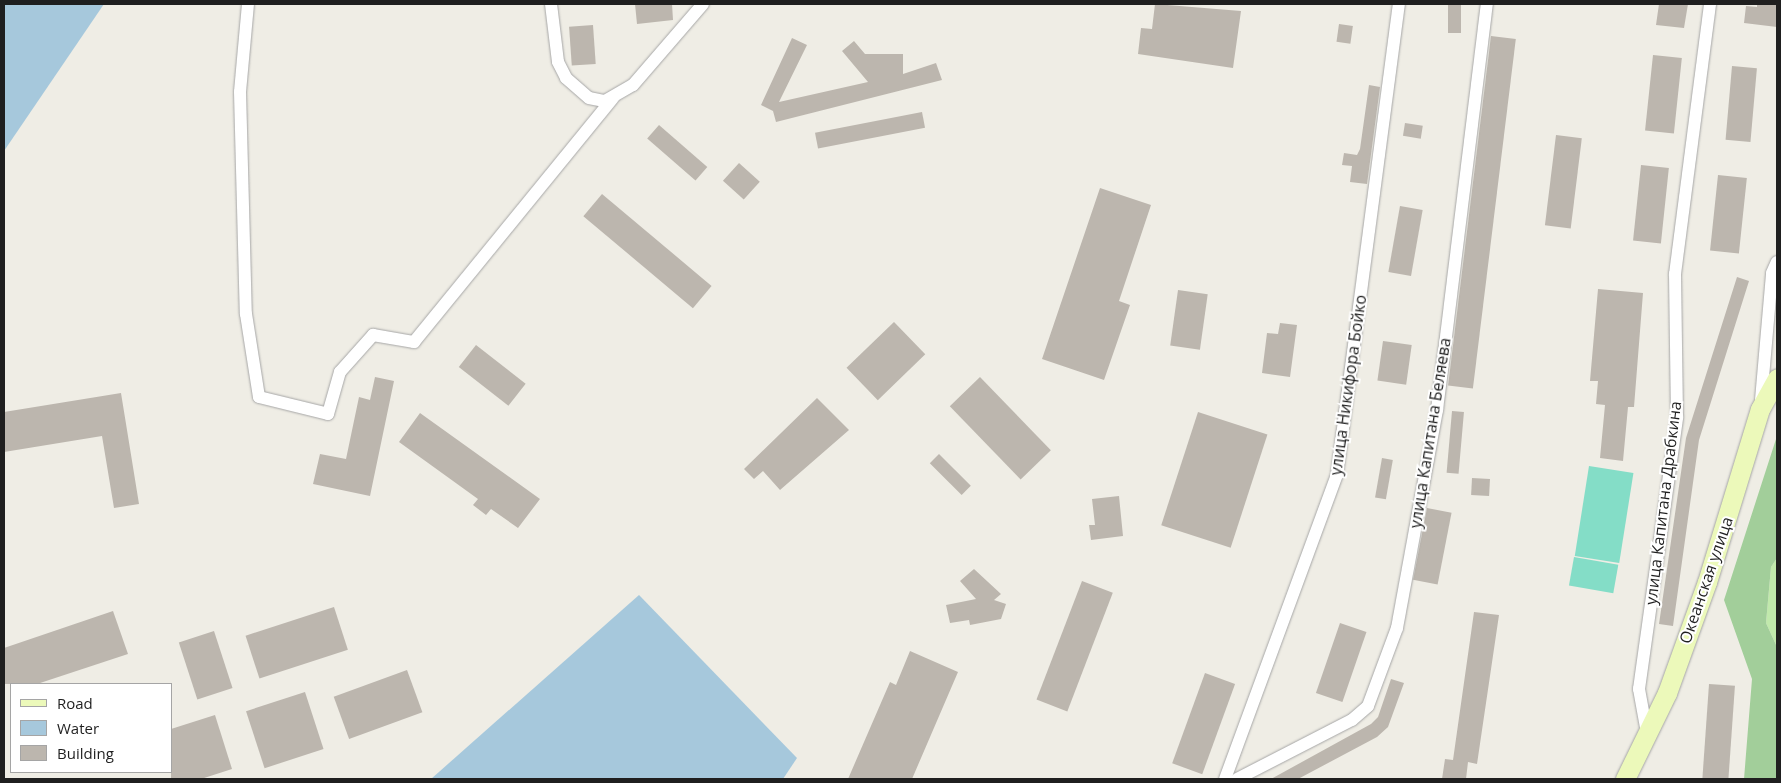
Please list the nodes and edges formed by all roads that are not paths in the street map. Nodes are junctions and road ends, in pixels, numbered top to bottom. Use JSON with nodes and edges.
{"nodes":[{"id":1,"x":248,"y":4,"type":"edge"},
{"id":2,"x":551,"y":4,"type":"edge"},
{"id":3,"x":702,"y":4,"type":"edge"},
{"id":4,"x":1399,"y":4,"type":"edge"},
{"id":5,"x":1408,"y":4,"type":"edge"},
{"id":6,"x":1487,"y":4,"type":"edge"},
{"id":7,"x":1710,"y":4,"type":"edge"},
{"id":8,"x":1394,"y":41,"type":"junction"},
{"id":9,"x":613,"y":98,"type":"junction"},
{"id":10,"x":1777,"y":262,"type":"edge"},
{"id":11,"x":1777,"y":378,"type":"edge"},
{"id":12,"x":1760,"y":409,"type":"junction"},
{"id":13,"x":1647,"y":733,"type":"junction"},
{"id":14,"x":1226,"y":779,"type":"edge"},
{"id":15,"x":1237,"y":779,"type":"edge"},
{"id":16,"x":1624,"y":779,"type":"edge"}],
"edges":[{"from":1,"to":9,"type":"street"},
{"from":2,"to":9,"type":"street"},
{"from":3,"to":9,"type":"street"},
{"from":4,"to":8,"type":"street","name":"улица Никифора Бойко"},
{"from":5,"to":8,"type":"street"},
{"from":6,"to":15,"type":"street","name":"улица Капитана Беляева"},
{"from":7,"to":13,"type":"street","name":"улица Капитана Драбкина"},
{"from":8,"to":14,"type":"street","name":"улица Никифора Бойко"},
{"from":10,"to":12,"type":"street"},
{"from":11,"to":12,"type":"main road","name":"Океанская улица"},
{"from":12,"to":13,"type":"main road","name":"Океанская улица"},
{"from":13,"to":16,"type":"main road","name":"Океанская улица"}]}
